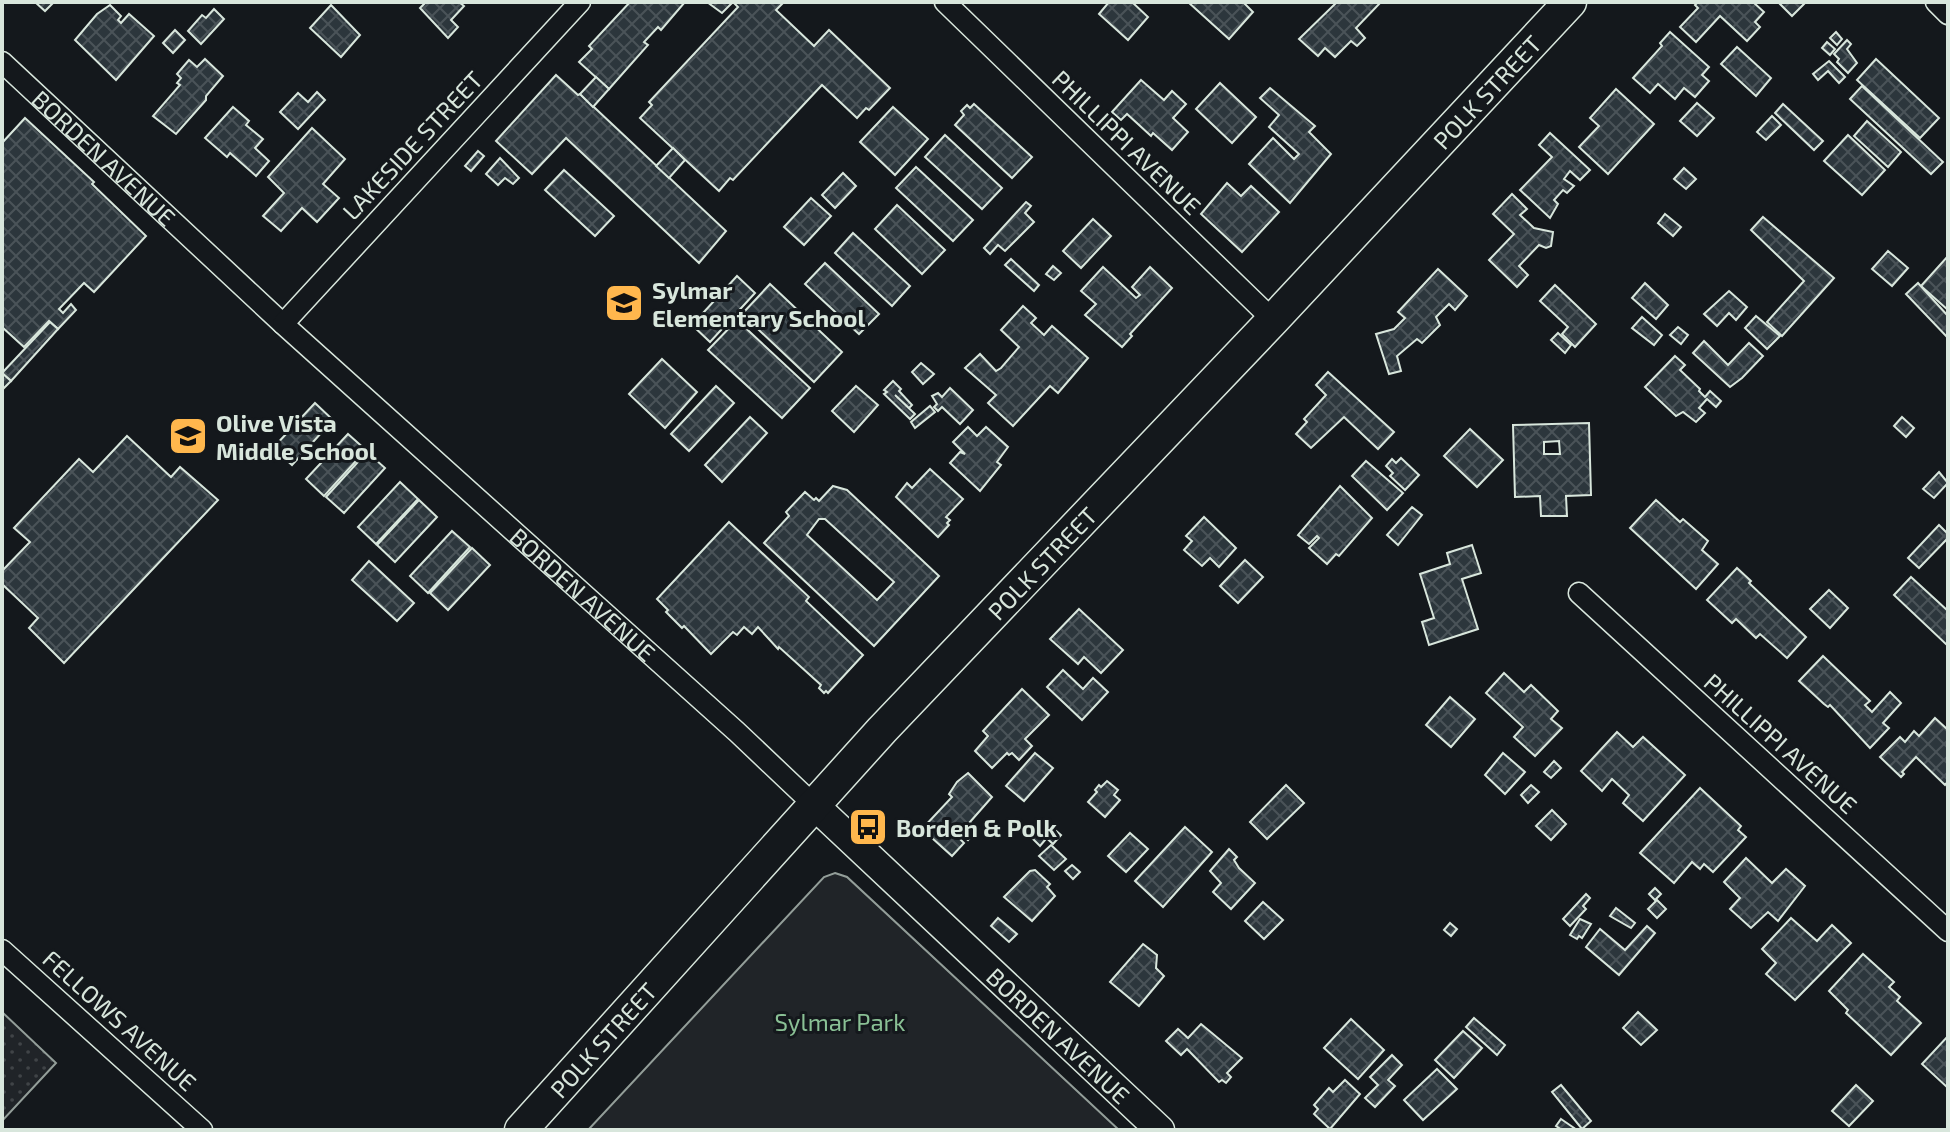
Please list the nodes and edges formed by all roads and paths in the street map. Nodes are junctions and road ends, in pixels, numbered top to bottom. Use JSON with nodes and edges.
{"nodes":[{"id":1,"x":580,"y":2,"type":"edge"},
{"id":2,"x":945,"y":2,"type":"edge"},
{"id":3,"x":1570,"y":2,"type":"edge"},
{"id":4,"x":1936,"y":2,"type":"edge"},
{"id":5,"x":1948,"y":14,"type":"edge"},
{"id":6,"x":2,"y":62,"type":"edge"},
{"id":7,"x":1273,"y":320,"type":"junction"},
{"id":8,"x":283,"y":324,"type":"junction"},
{"id":9,"x":1579,"y":593,"type":"dead end"},
{"id":10,"x":814,"y":805,"type":"junction"},
{"id":11,"x":1948,"y":931,"type":"edge"},
{"id":12,"x":2,"y":950,"type":"edge"},
{"id":13,"x":202,"y":1130,"type":"edge"},
{"id":14,"x":521,"y":1130,"type":"edge"},
{"id":15,"x":1160,"y":1130,"type":"edge"}],
"edges":[{"from":1,"to":8,"type":"street","name":"LAKESIDE STREET"},
{"from":2,"to":7,"type":"street","name":"PHILLIPPI AVENUE"},
{"from":3,"to":7,"type":"main road","name":"POLK STREET"},
{"from":4,"to":5,"type":"street"},
{"from":6,"to":8,"type":"street","name":"BORDEN AVENUE"},
{"from":7,"to":10,"type":"main road","name":"POLK STREET"},
{"from":8,"to":10,"type":"street","name":"BORDEN AVENUE"},
{"from":9,"to":11,"type":"street","name":"PHILLIPPI AVENUE"},
{"from":10,"to":14,"type":"main road","name":"POLK STREET"},
{"from":10,"to":15,"type":"street","name":"BORDEN AVENUE"},
{"from":12,"to":13,"type":"street","name":"FELLOWS AVENUE"}]}
